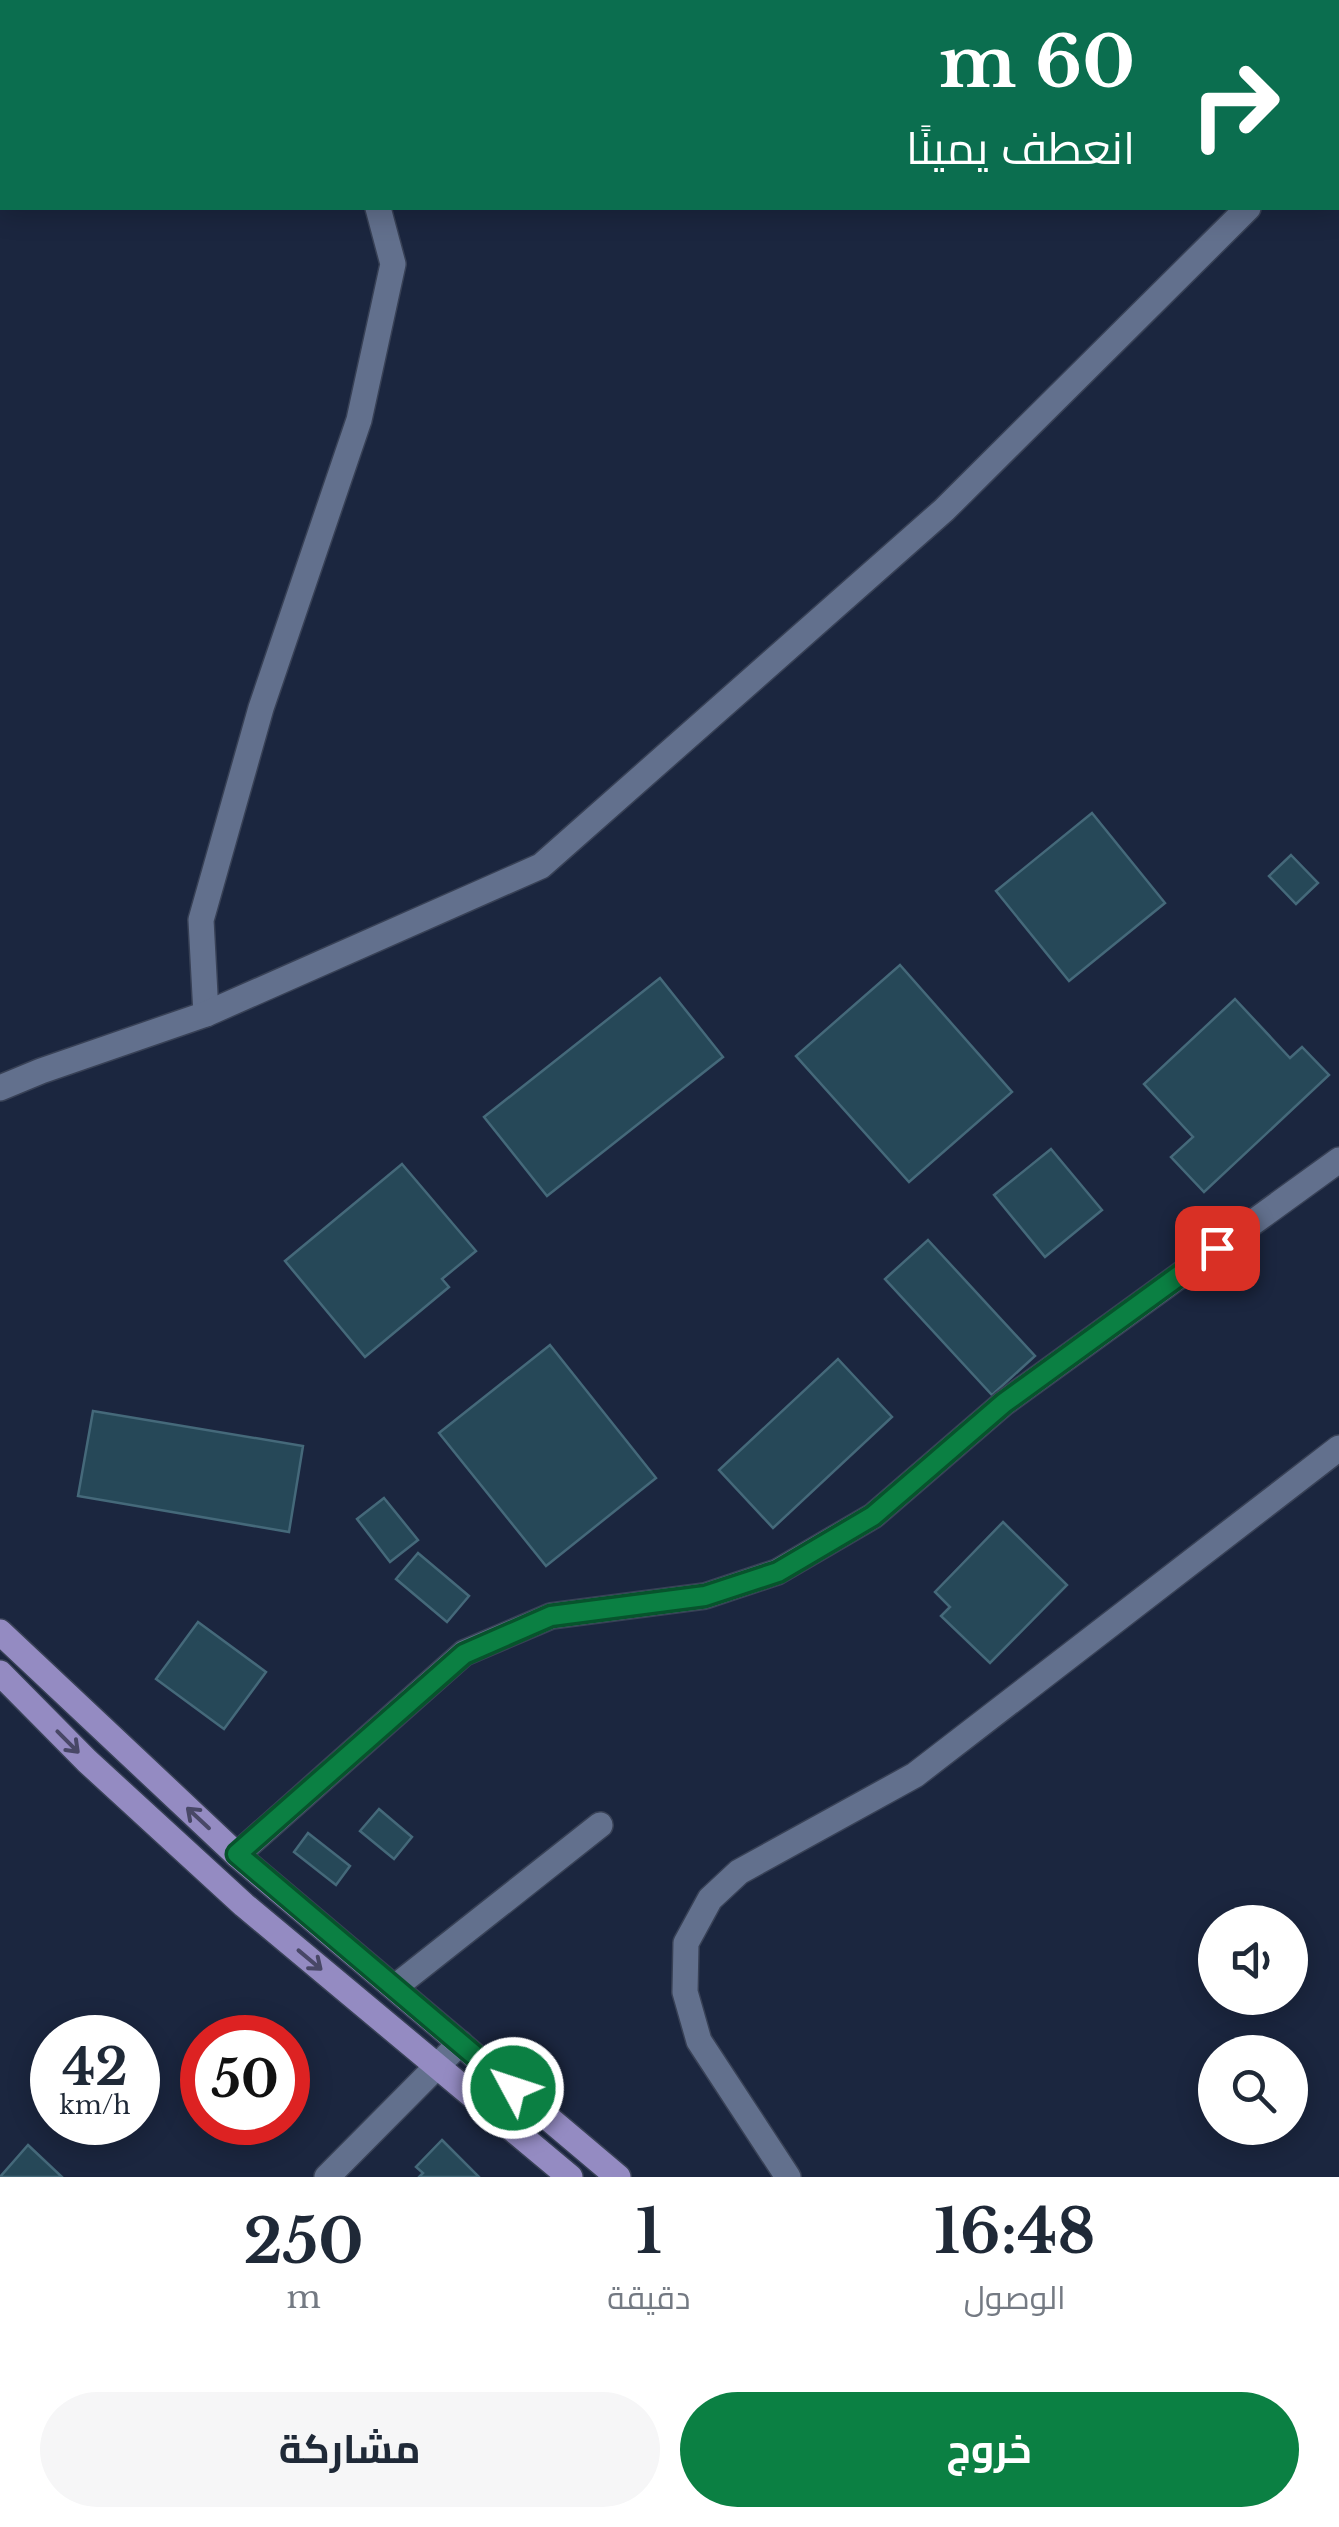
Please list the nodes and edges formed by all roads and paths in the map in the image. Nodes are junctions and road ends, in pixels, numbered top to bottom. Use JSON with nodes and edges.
{"nodes":[{"id":1,"x":379,"y":210,"type":"edge"},
{"id":2,"x":1246,"y":210,"type":"edge"},
{"id":3,"x":206,"y":1014,"type":"junction"},
{"id":4,"x":0,"y":1088,"type":"edge"},
{"id":5,"x":1339,"y":1160,"type":"edge"},
{"id":6,"x":1339,"y":1448,"type":"edge"},
{"id":7,"x":0,"y":1632,"type":"edge"},
{"id":8,"x":0,"y":1673,"type":"edge"},
{"id":9,"x":600,"y":1825,"type":"dead end"},
{"id":10,"x":237,"y":1854,"type":"junction"},
{"id":11,"x":395,"y":1988,"type":"junction"},
{"id":12,"x":460,"y":2043,"type":"junction"},
{"id":13,"x":439,"y":2066,"type":"junction"},
{"id":14,"x":327,"y":2177,"type":"edge"},
{"id":15,"x":570,"y":2177,"type":"edge"},
{"id":16,"x":618,"y":2177,"type":"edge"},
{"id":17,"x":788,"y":2177,"type":"edge"}],
"edges":[{"from":1,"to":3,"type":"street"},
{"from":2,"to":3,"type":"street"},
{"from":3,"to":4,"type":"street"},
{"from":5,"to":10,"type":"street"},
{"from":6,"to":17,"type":"street"},
{"from":10,"to":7,"type":"main road","one_way":true},
{"from":8,"to":13,"type":"main road","one_way":true},
{"from":9,"to":11,"type":"street"},
{"from":10,"to":11,"type":"main road"},
{"from":11,"to":12,"type":"main road"},
{"from":12,"to":13,"type":"street"},
{"from":12,"to":16,"type":"main road"},
{"from":13,"to":14,"type":"street"},
{"from":13,"to":15,"type":"main road"}]}
